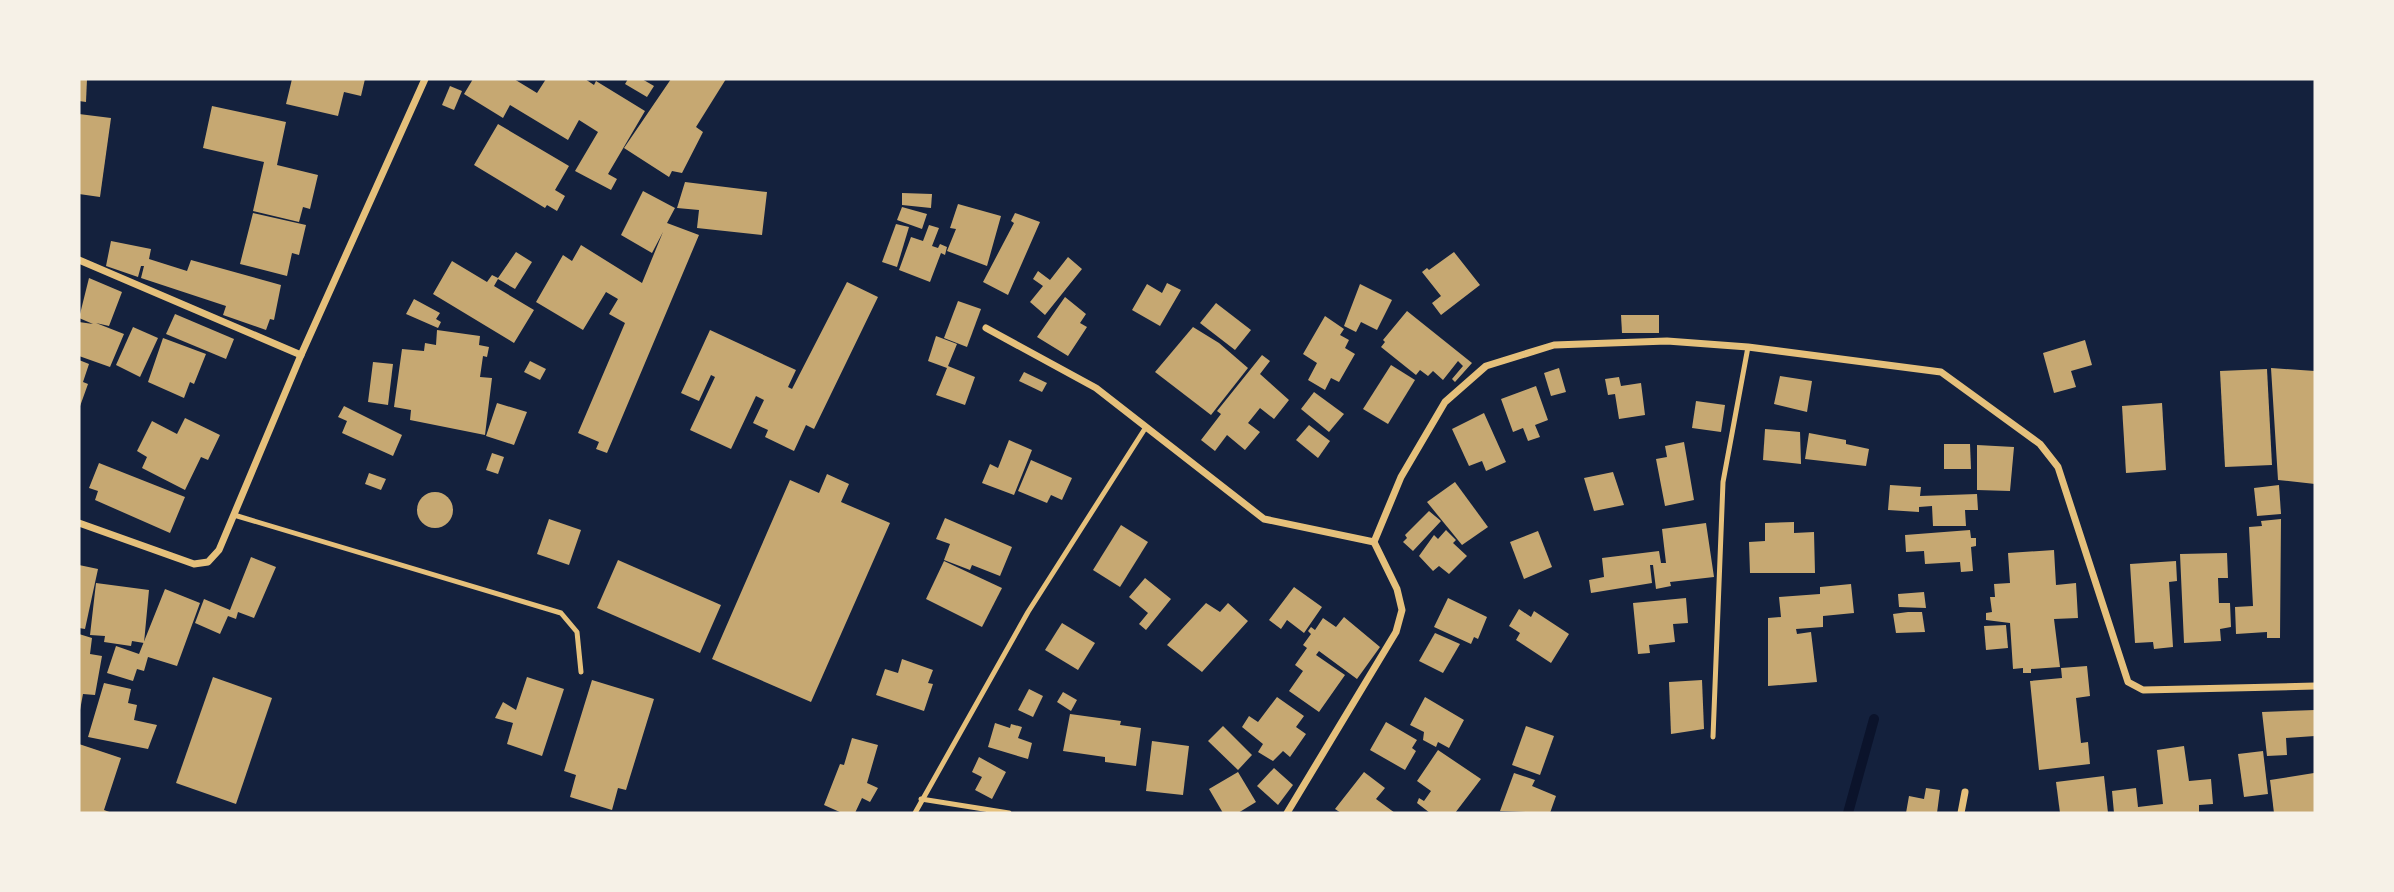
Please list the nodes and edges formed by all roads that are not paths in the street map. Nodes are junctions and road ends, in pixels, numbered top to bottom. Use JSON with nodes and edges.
{"nodes":[{"id":1,"x":425,"y":79,"type":"edge"},
{"id":2,"x":79,"y":260,"type":"edge"},
{"id":3,"x":986,"y":328,"type":"dead end"},
{"id":4,"x":1748,"y":347,"type":"junction"},
{"id":5,"x":301,"y":355,"type":"junction"},
{"id":6,"x":1146,"y":427,"type":"junction"},
{"id":7,"x":234,"y":515,"type":"junction"},
{"id":8,"x":79,"y":523,"type":"edge"},
{"id":9,"x":1374,"y":542,"type":"junction"},
{"id":10,"x":581,"y":672,"type":"dead end"},
{"id":11,"x":2315,"y":686,"type":"edge"},
{"id":12,"x":1713,"y":737,"type":"dead end"},
{"id":13,"x":1965,"y":792,"type":"dead end"},
{"id":14,"x":921,"y":799,"type":"junction"},
{"id":15,"x":915,"y":813,"type":"edge"},
{"id":16,"x":1009,"y":813,"type":"edge"},
{"id":17,"x":1287,"y":813,"type":"edge"},
{"id":18,"x":1961,"y":813,"type":"edge"}],
"edges":[{"from":1,"to":5,"type":"street"},
{"from":2,"to":5,"type":"street"},
{"from":3,"to":6,"type":"street"},
{"from":4,"to":9,"type":"street"},
{"from":4,"to":11,"type":"street"},
{"from":4,"to":12,"type":"lane"},
{"from":5,"to":7,"type":"street"},
{"from":6,"to":9,"type":"street"},
{"from":6,"to":14,"type":"lane"},
{"from":7,"to":8,"type":"street"},
{"from":7,"to":10,"type":"lane"},
{"from":9,"to":17,"type":"street"},
{"from":13,"to":18,"type":"street"},
{"from":14,"to":15,"type":"lane"},
{"from":14,"to":16,"type":"lane"}]}
